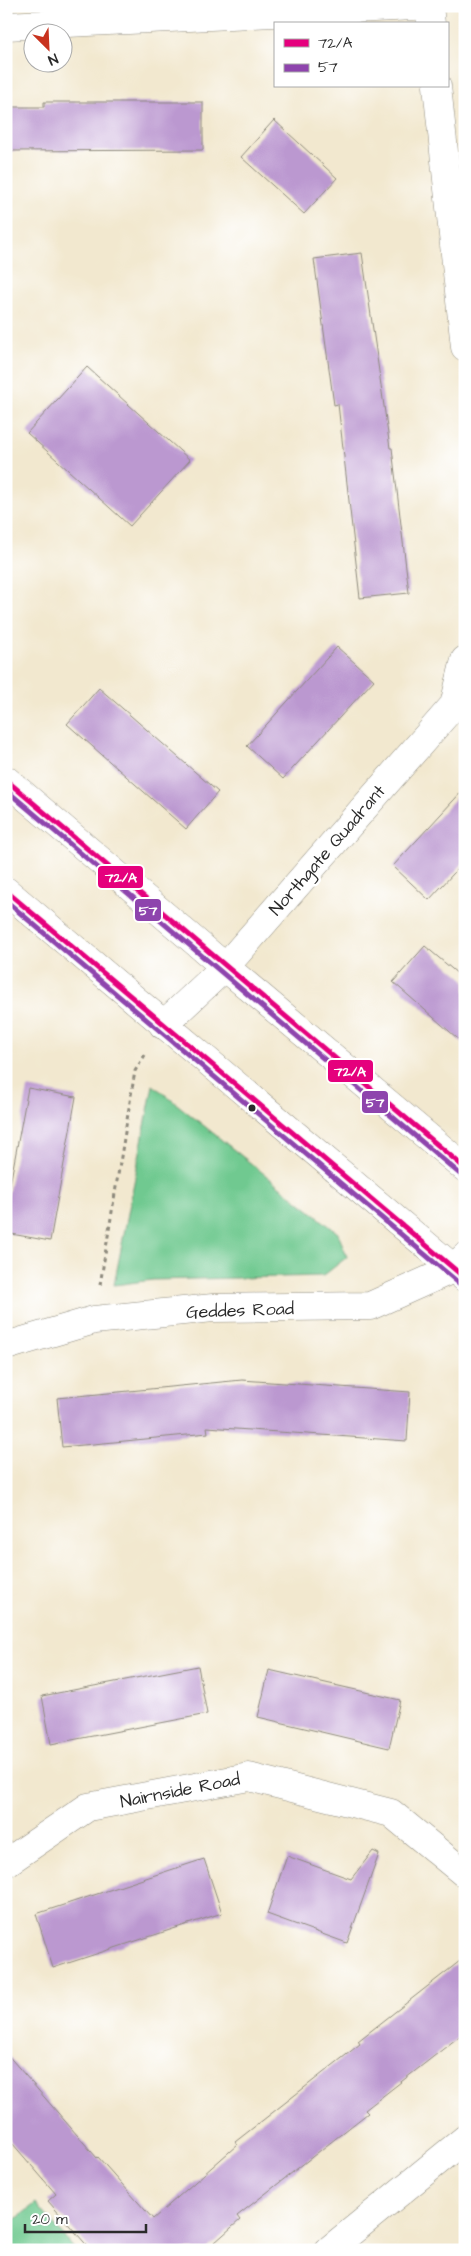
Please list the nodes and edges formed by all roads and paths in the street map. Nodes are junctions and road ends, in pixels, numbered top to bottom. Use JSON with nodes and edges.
{"nodes":[{"id":1,"x":414,"y":6,"type":"edge"},
{"id":2,"x":429,"y":6,"type":"edge"},
{"id":3,"x":431,"y":22,"type":"edge"},
{"id":4,"x":6,"y":26,"type":"edge"},
{"id":5,"x":437,"y":88,"type":"edge"},
{"id":6,"x":465,"y":346,"type":"edge"},
{"id":7,"x":465,"y":660,"type":"edge"},
{"id":8,"x":6,"y":780,"type":"edge"},
{"id":9,"x":6,"y":891,"type":"edge"},
{"id":10,"x":225,"y":967,"type":"junction"},
{"id":11,"x":163,"y":1025,"type":"junction"},
{"id":12,"x":465,"y":1168,"type":"edge"},
{"id":13,"x":461,"y":1268,"type":"edge"},
{"id":14,"x":94,"y":1320,"type":"junction"},
{"id":15,"x":6,"y":1346,"type":"edge"},
{"id":16,"x":6,"y":1863,"type":"edge"},
{"id":17,"x":465,"y":1874,"type":"edge"},
{"id":18,"x":465,"y":2138,"type":"edge"},
{"id":19,"x":328,"y":2250,"type":"edge"}],
"edges":[{"from":1,"to":4,"type":"street"},
{"from":2,"to":3,"type":"street"},
{"from":5,"to":6,"type":"street"},
{"from":7,"to":10,"type":"street","name":"Northgate Quadrant"},
{"from":8,"to":10,"type":"street"},
{"from":9,"to":11,"type":"street"},
{"from":10,"to":11,"type":"street","name":"Northgate Quadrant"},
{"from":10,"to":12,"type":"street"},
{"from":11,"to":13,"type":"street"},
{"from":11,"to":14,"type":"path"},
{"from":13,"to":14,"type":"street","name":"Geddes Road"},
{"from":14,"to":15,"type":"street","name":"Geddes Road"},
{"from":16,"to":17,"type":"street","name":"Nairnside Road"},
{"from":18,"to":19,"type":"street"}]}
